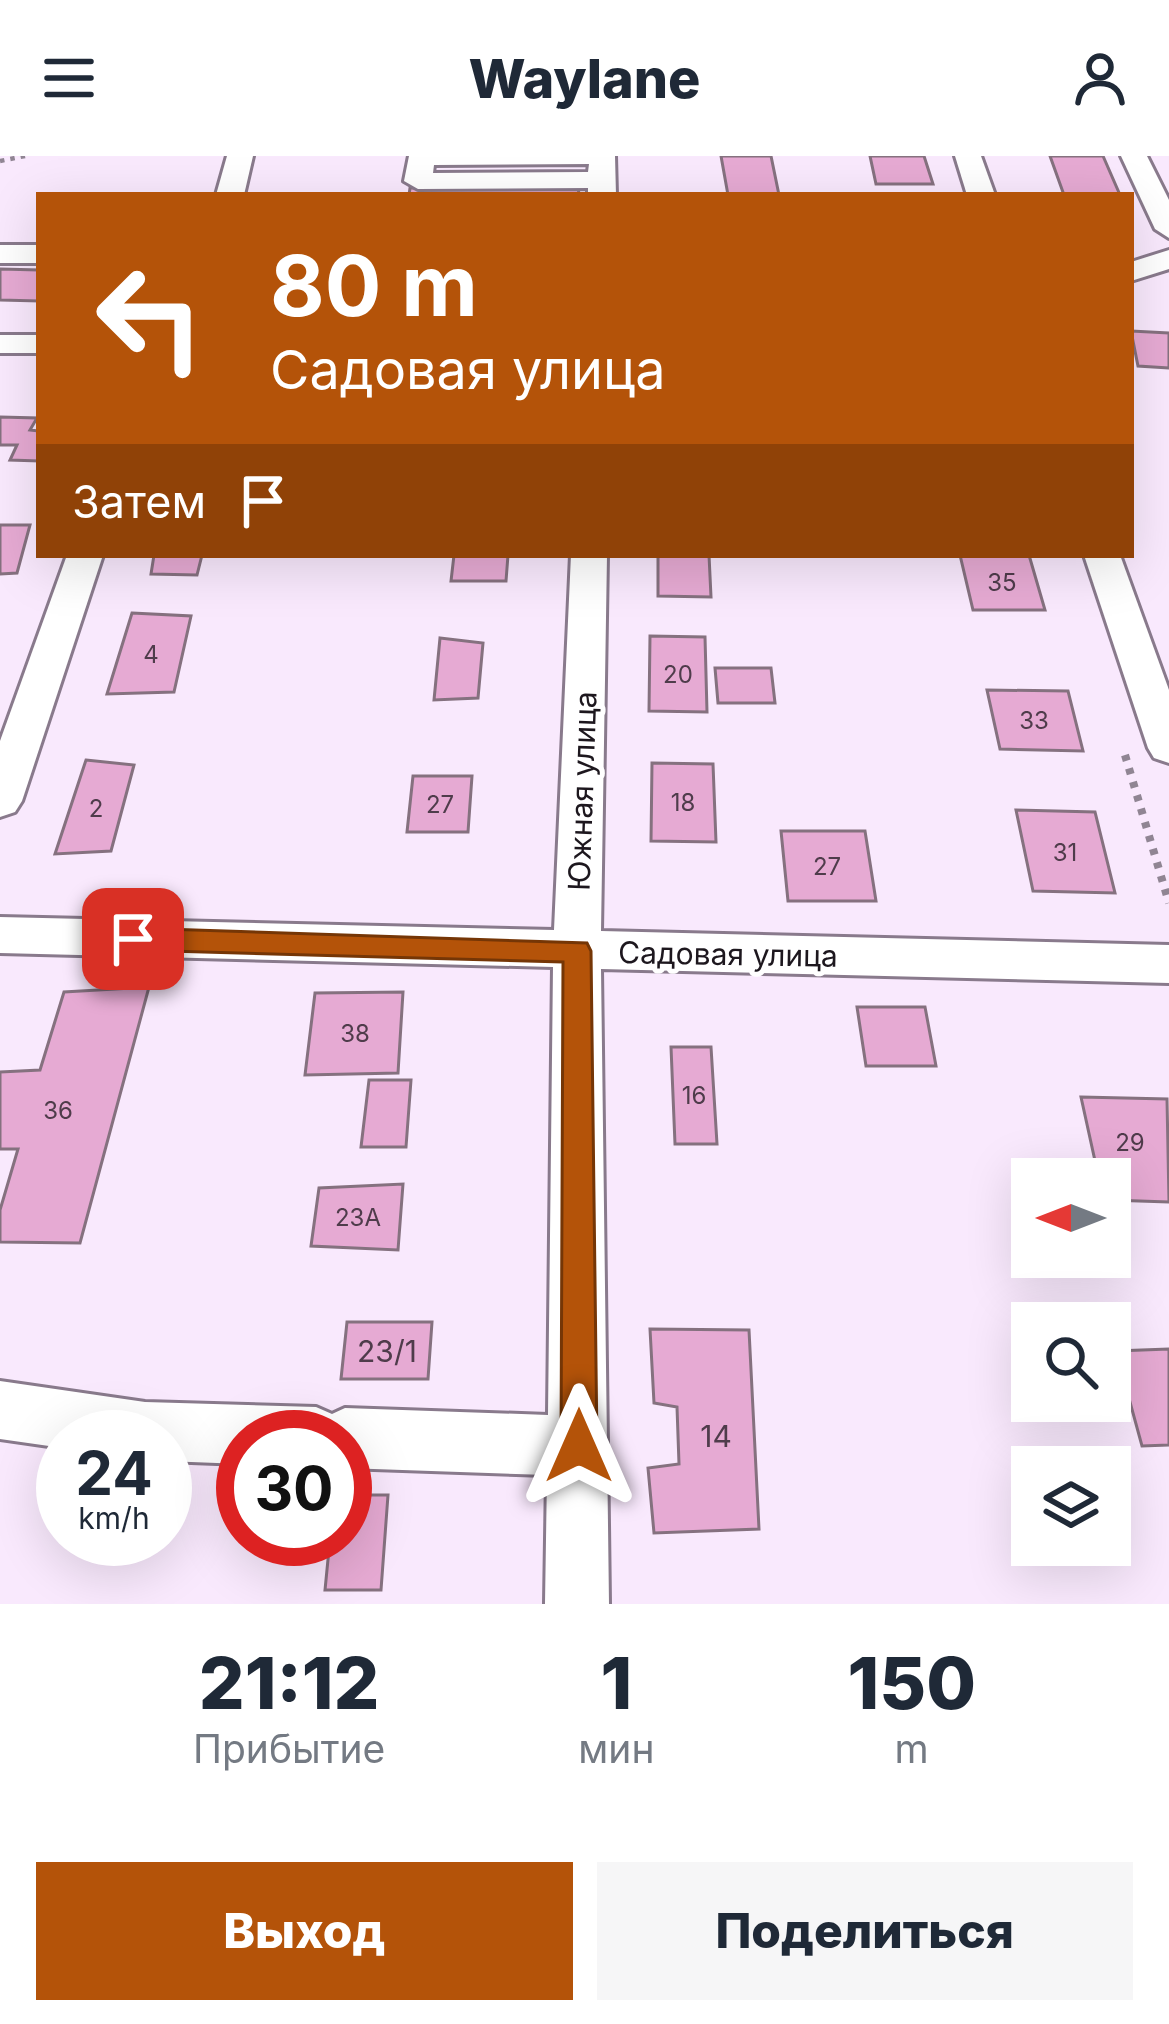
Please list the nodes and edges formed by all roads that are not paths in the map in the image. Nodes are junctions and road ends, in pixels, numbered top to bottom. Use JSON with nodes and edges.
{"nodes":[{"id":1,"x":241,"y":156,"type":"edge"},
{"id":2,"x":968,"y":156,"type":"edge"},
{"id":3,"x":1134,"y":156,"type":"edge"},
{"id":4,"x":602,"y":187,"type":"edge"},
{"id":5,"x":231,"y":192,"type":"edge"},
{"id":6,"x":980,"y":192,"type":"edge"},
{"id":7,"x":1169,"y":229,"type":"edge"},
{"id":8,"x":0,"y":254,"type":"edge"},
{"id":9,"x":36,"y":254,"type":"edge"},
{"id":10,"x":1169,"y":259,"type":"edge"},
{"id":11,"x":1134,"y":271,"type":"edge"},
{"id":12,"x":0,"y":344,"type":"edge"},
{"id":13,"x":36,"y":344,"type":"edge"},
{"id":14,"x":84,"y":558,"type":"edge"},
{"id":15,"x":589,"y":558,"type":"edge"},
{"id":16,"x":1103,"y":558,"type":"edge"},
{"id":17,"x":1169,"y":748,"type":"edge"},
{"id":18,"x":0,"y":800,"type":"edge"},
{"id":19,"x":0,"y":935,"type":"edge"},
{"id":20,"x":577,"y":951,"type":"junction"},
{"id":21,"x":1169,"y":964,"type":"edge"},
{"id":22,"x":0,"y":1410,"type":"edge"},
{"id":23,"x":216,"y":1433,"type":"edge"},
{"id":24,"x":372,"y":1439,"type":"edge"},
{"id":25,"x":579,"y":1446,"type":"junction"},
{"id":26,"x":577,"y":1604,"type":"edge"}],
"edges":[{"from":1,"to":5,"type":"street"},
{"from":2,"to":6,"type":"street"},
{"from":3,"to":7,"type":"street"},
{"from":4,"to":4,"type":"street"},
{"from":8,"to":9,"type":"street"},
{"from":10,"to":11,"type":"street"},
{"from":12,"to":13,"type":"street"},
{"from":14,"to":18,"type":"street"},
{"from":15,"to":20,"type":"street","name":"Южная улица"},
{"from":16,"to":17,"type":"street"},
{"from":19,"to":20,"type":"street","name":"Садовая улица"},
{"from":20,"to":21,"type":"street","name":"Садовая улица"},
{"from":20,"to":25,"type":"street","name":"Южная улица"},
{"from":22,"to":23,"type":"street"},
{"from":24,"to":25,"type":"street"},
{"from":25,"to":26,"type":"street","name":"Южная улица"}]}
